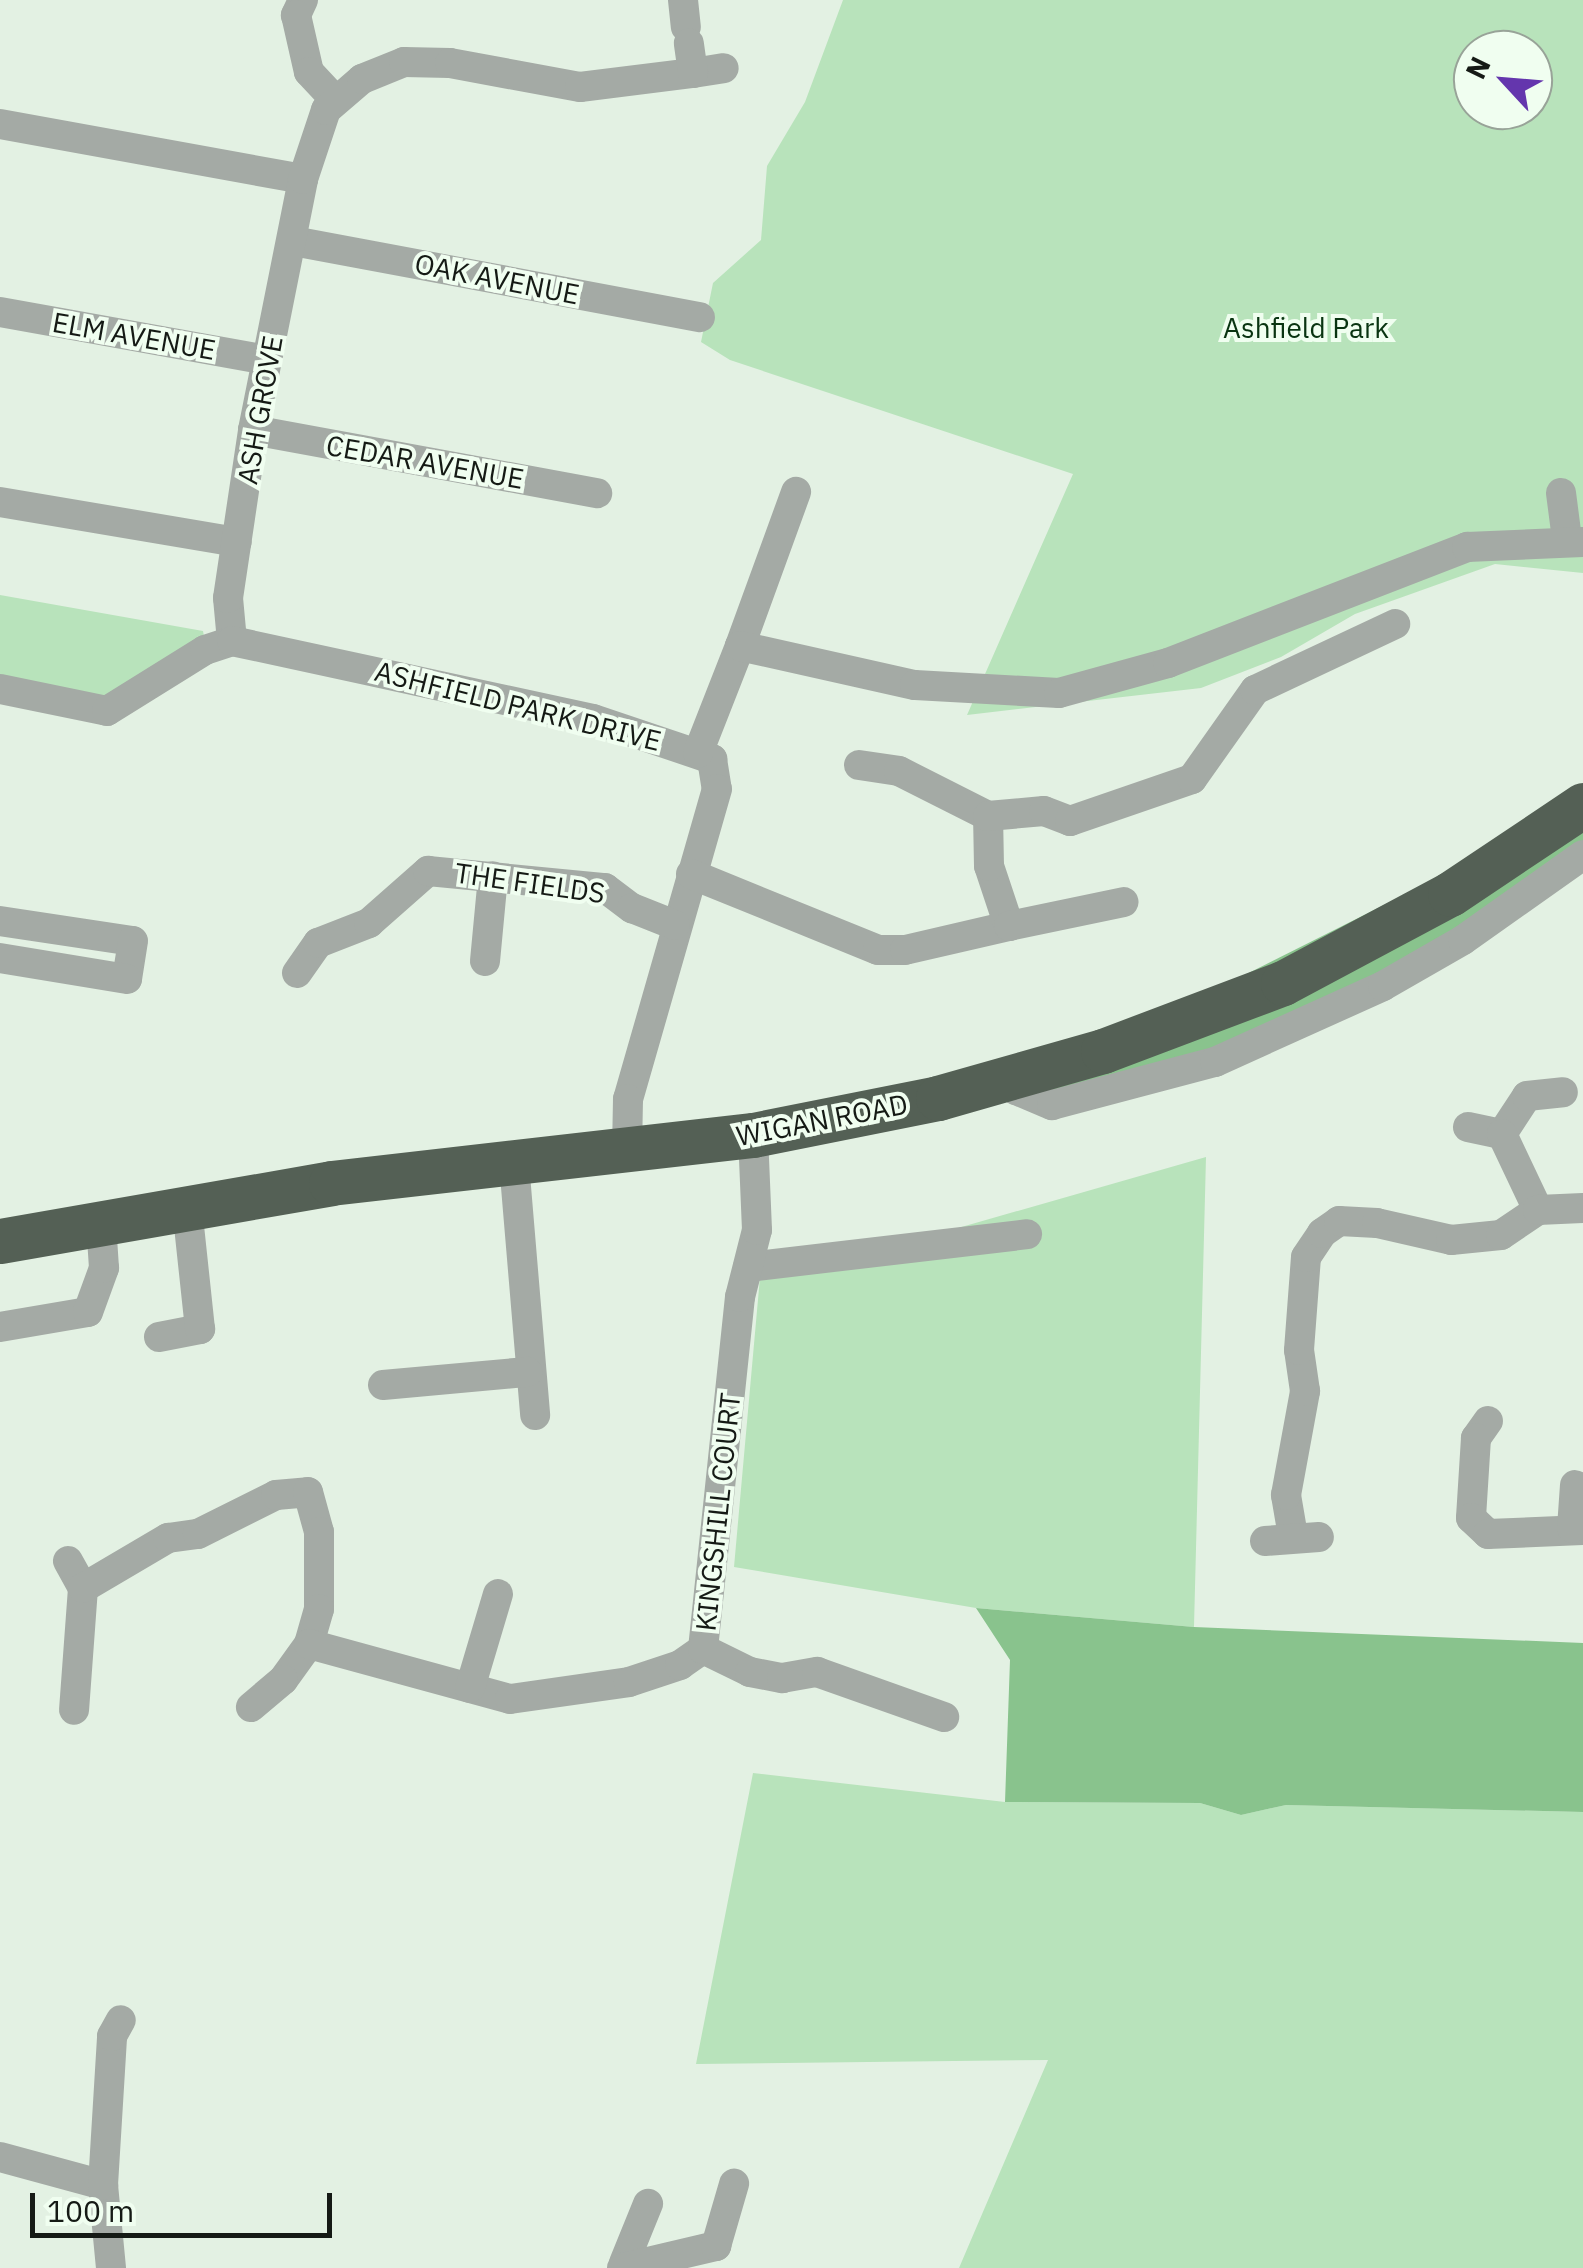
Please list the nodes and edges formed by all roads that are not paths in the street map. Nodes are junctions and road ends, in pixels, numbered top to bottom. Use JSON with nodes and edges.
{"nodes":[{"id":1,"x":304,"y":0,"type":"edge"},
{"id":2,"x":681,"y":24,"type":"edge"},
{"id":3,"x":724,"y":68,"type":"dead end"},
{"id":4,"x":334,"y":99,"type":"junction"},
{"id":5,"x":0,"y":124,"type":"edge"},
{"id":6,"x":303,"y":179,"type":"junction"},
{"id":7,"x":293,"y":241,"type":"junction"},
{"id":8,"x":0,"y":312,"type":"edge"},
{"id":9,"x":700,"y":318,"type":"dead end"},
{"id":10,"x":267,"y":360,"type":"junction"},
{"id":11,"x":253,"y":430,"type":"junction"},
{"id":12,"x":796,"y":492,"type":"dead end"},
{"id":13,"x":597,"y":493,"type":"dead end"},
{"id":14,"x":1561,"y":493,"type":"dead end"},
{"id":15,"x":0,"y":502,"type":"edge"},
{"id":16,"x":1575,"y":540,"type":"edge"},
{"id":17,"x":237,"y":542,"type":"junction"},
{"id":18,"x":1395,"y":624,"type":"dead end"},
{"id":19,"x":232,"y":642,"type":"junction"},
{"id":20,"x":740,"y":646,"type":"junction"},
{"id":21,"x":0,"y":689,"type":"edge"},
{"id":22,"x":698,"y":753,"type":"junction"},
{"id":23,"x":859,"y":766,"type":"dead end"},
{"id":24,"x":1583,"y":805,"type":"edge"},
{"id":25,"x":988,"y":816,"type":"junction"},
{"id":26,"x":1583,"y":856,"type":"edge"},
{"id":27,"x":691,"y":874,"type":"junction"},
{"id":28,"x":493,"y":876,"type":"junction"},
{"id":29,"x":1124,"y":902,"type":"dead end"},
{"id":30,"x":6,"y":922,"type":"edge"},
{"id":31,"x":676,"y":924,"type":"junction"},
{"id":32,"x":1010,"y":926,"type":"junction"},
{"id":33,"x":2,"y":958,"type":"edge"},
{"id":34,"x":485,"y":961,"type":"dead end"},
{"id":35,"x":298,"y":974,"type":"dead end"},
{"id":36,"x":1006,"y":1079,"type":"junction"},
{"id":37,"x":1563,"y":1092,"type":"dead end"},
{"id":38,"x":1507,"y":1124,"type":"junction"},
{"id":39,"x":1468,"y":1126,"type":"dead end"},
{"id":40,"x":753,"y":1135,"type":"junction"},
{"id":41,"x":627,"y":1151,"type":"junction"},
{"id":42,"x":514,"y":1163,"type":"junction"},
{"id":43,"x":187,"y":1207,"type":"junction"},
{"id":44,"x":1583,"y":1208,"type":"edge"},
{"id":45,"x":1538,"y":1210,"type":"junction"},
{"id":46,"x":101,"y":1223,"type":"junction"},
{"id":47,"x":0,"y":1241,"type":"edge"},
{"id":48,"x":1017,"y":1242,"type":"dead end"},
{"id":49,"x":748,"y":1267,"type":"junction"},
{"id":50,"x":0,"y":1327,"type":"edge"},
{"id":51,"x":158,"y":1336,"type":"dead end"},
{"id":52,"x":527,"y":1372,"type":"junction"},
{"id":53,"x":383,"y":1384,"type":"dead end"},
{"id":54,"x":535,"y":1416,"type":"dead end"},
{"id":55,"x":1488,"y":1421,"type":"dead end"},
{"id":56,"x":1575,"y":1485,"type":"dead end"},
{"id":57,"x":1577,"y":1529,"type":"edge"},
{"id":58,"x":1292,"y":1538,"type":"dead end"},
{"id":59,"x":68,"y":1561,"type":"dead end"},
{"id":60,"x":83,"y":1588,"type":"junction"},
{"id":61,"x":498,"y":1594,"type":"dead end"},
{"id":62,"x":309,"y":1644,"type":"junction"},
{"id":63,"x":703,"y":1648,"type":"junction"},
{"id":64,"x":470,"y":1688,"type":"junction"},
{"id":65,"x":251,"y":1707,"type":"dead end"},
{"id":66,"x":74,"y":1710,"type":"dead end"},
{"id":67,"x":944,"y":1717,"type":"dead end"},
{"id":68,"x":121,"y":2020,"type":"dead end"},
{"id":69,"x":0,"y":2156,"type":"edge"},
{"id":70,"x":734,"y":2184,"type":"dead end"},
{"id":71,"x":104,"y":2185,"type":"junction"},
{"id":72,"x":648,"y":2204,"type":"dead end"},
{"id":73,"x":720,"y":2257,"type":"edge"},
{"id":74,"x":672,"y":2261,"type":"edge"},
{"id":75,"x":623,"y":2266,"type":"edge"},
{"id":76,"x":110,"y":2268,"type":"edge"}],
"edges":[{"from":1,"to":4,"type":"street"},
{"from":2,"to":3,"type":"street"},
{"from":2,"to":4,"type":"street"},
{"from":4,"to":6,"type":"street","name":"ASH GROVE"},
{"from":5,"to":6,"type":"street"},
{"from":6,"to":7,"type":"street","name":"ASH GROVE"},
{"from":7,"to":9,"type":"street","name":"OAK AVENUE"},
{"from":7,"to":10,"type":"street","name":"ASH GROVE"},
{"from":8,"to":10,"type":"street","name":"ELM AVENUE"},
{"from":10,"to":11,"type":"street","name":"ASH GROVE"},
{"from":11,"to":13,"type":"street","name":"CEDAR AVENUE"},
{"from":11,"to":17,"type":"street","name":"ASH GROVE"},
{"from":12,"to":20,"type":"street"},
{"from":14,"to":16,"type":"street"},
{"from":15,"to":17,"type":"street"},
{"from":16,"to":20,"type":"street"},
{"from":17,"to":19,"type":"street","name":"ASH GROVE"},
{"from":18,"to":25,"type":"street"},
{"from":19,"to":21,"type":"street"},
{"from":19,"to":22,"type":"street","name":"ASHFIELD PARK DRIVE"},
{"from":20,"to":22,"type":"street"},
{"from":22,"to":27,"type":"street","name":"ASHFIELD PARK DRIVE"},
{"from":23,"to":25,"type":"street"},
{"from":24,"to":36,"type":"highway","name":"WIGAN ROAD"},
{"from":25,"to":32,"type":"street"},
{"from":26,"to":36,"type":"street"},
{"from":27,"to":31,"type":"street","name":"ASHFIELD PARK DRIVE"},
{"from":27,"to":32,"type":"street"},
{"from":28,"to":31,"type":"street","name":"THE FIELDS"},
{"from":28,"to":34,"type":"street"},
{"from":28,"to":35,"type":"street","name":"THE FIELDS"},
{"from":29,"to":32,"type":"street"},
{"from":30,"to":33,"type":"street"},
{"from":30,"to":33,"type":"street"},
{"from":31,"to":41,"type":"street","name":"ASHFIELD PARK DRIVE"},
{"from":36,"to":40,"type":"highway","name":"WIGAN ROAD"},
{"from":37,"to":38,"type":"street"},
{"from":38,"to":39,"type":"street"},
{"from":38,"to":45,"type":"street"},
{"from":40,"to":41,"type":"highway","name":"WIGAN ROAD"},
{"from":40,"to":49,"type":"street","name":"KINGSHILL COURT"},
{"from":41,"to":42,"type":"highway","name":"WIGAN ROAD"},
{"from":42,"to":43,"type":"highway","name":"WIGAN ROAD"},
{"from":42,"to":52,"type":"street"},
{"from":43,"to":46,"type":"highway","name":"WIGAN ROAD"},
{"from":43,"to":51,"type":"street"},
{"from":44,"to":45,"type":"street"},
{"from":45,"to":58,"type":"street"},
{"from":46,"to":47,"type":"highway","name":"WIGAN ROAD"},
{"from":46,"to":50,"type":"street"},
{"from":48,"to":49,"type":"street"},
{"from":49,"to":63,"type":"street","name":"KINGSHILL COURT"},
{"from":52,"to":53,"type":"street"},
{"from":52,"to":54,"type":"street"},
{"from":55,"to":57,"type":"street"},
{"from":56,"to":57,"type":"street"},
{"from":59,"to":60,"type":"street"},
{"from":60,"to":62,"type":"street"},
{"from":60,"to":66,"type":"street"},
{"from":61,"to":64,"type":"street"},
{"from":62,"to":64,"type":"street","name":"KINGSHILL COURT"},
{"from":62,"to":65,"type":"street"},
{"from":63,"to":64,"type":"street","name":"KINGSHILL COURT"},
{"from":63,"to":67,"type":"street"},
{"from":68,"to":71,"type":"street"},
{"from":69,"to":71,"type":"street"},
{"from":70,"to":73,"type":"street"},
{"from":71,"to":76,"type":"street"},
{"from":72,"to":75,"type":"street"},
{"from":73,"to":74,"type":"street"},
{"from":74,"to":75,"type":"street"}]}
